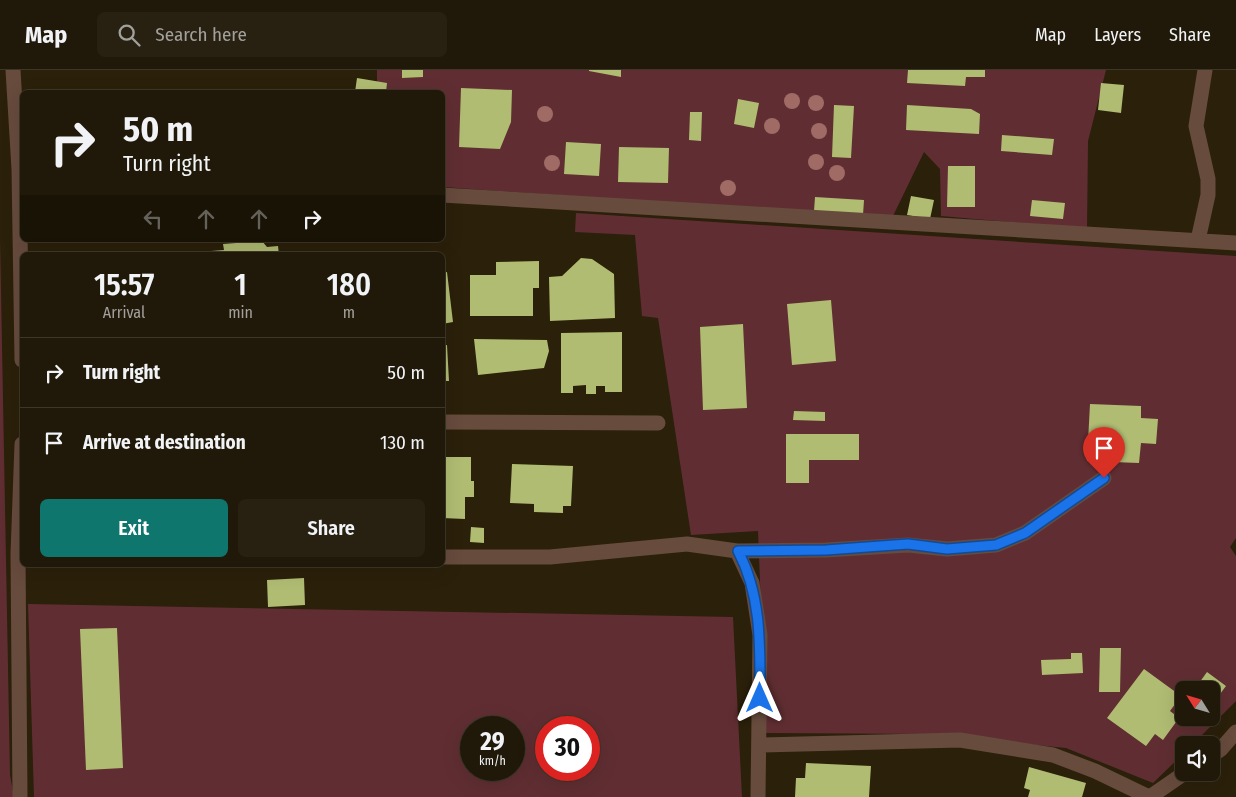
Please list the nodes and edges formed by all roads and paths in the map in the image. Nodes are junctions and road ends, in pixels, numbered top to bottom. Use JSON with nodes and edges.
{"nodes":[{"id":1,"x":13,"y":70,"type":"edge"},
{"id":2,"x":1205,"y":70,"type":"edge"},
{"id":3,"x":20,"y":169,"type":"edge"},
{"id":4,"x":445,"y":195,"type":"edge"},
{"id":5,"x":1198,"y":240,"type":"junction"},
{"id":6,"x":1236,"y":243,"type":"edge"},
{"id":7,"x":445,"y":422,"type":"edge"},
{"id":8,"x":658,"y":423,"type":"dead end"},
{"id":9,"x":1104,"y":478,"type":"dead end"},
{"id":10,"x":738,"y":551,"type":"junction"},
{"id":11,"x":20,"y":554,"type":"edge"},
{"id":12,"x":445,"y":557,"type":"edge"},
{"id":13,"x":1236,"y":732,"type":"edge"},
{"id":14,"x":759,"y":745,"type":"junction"},
{"id":15,"x":1220,"y":750,"type":"edge"},
{"id":16,"x":1175,"y":779,"type":"edge"},
{"id":17,"x":20,"y":797,"type":"edge"},
{"id":18,"x":758,"y":797,"type":"edge"},
{"id":19,"x":1149,"y":797,"type":"edge"}],
"edges":[{"from":1,"to":3,"type":"street"},
{"from":2,"to":5,"type":"street"},
{"from":4,"to":5,"type":"street"},
{"from":5,"to":6,"type":"street"},
{"from":7,"to":8,"type":"street"},
{"from":9,"to":10,"type":"street"},
{"from":10,"to":12,"type":"street"},
{"from":10,"to":14,"type":"street"},
{"from":11,"to":17,"type":"street"},
{"from":13,"to":15,"type":"street"},
{"from":14,"to":18,"type":"street"},
{"from":14,"to":19,"type":"street"},
{"from":16,"to":19,"type":"street"}]}
